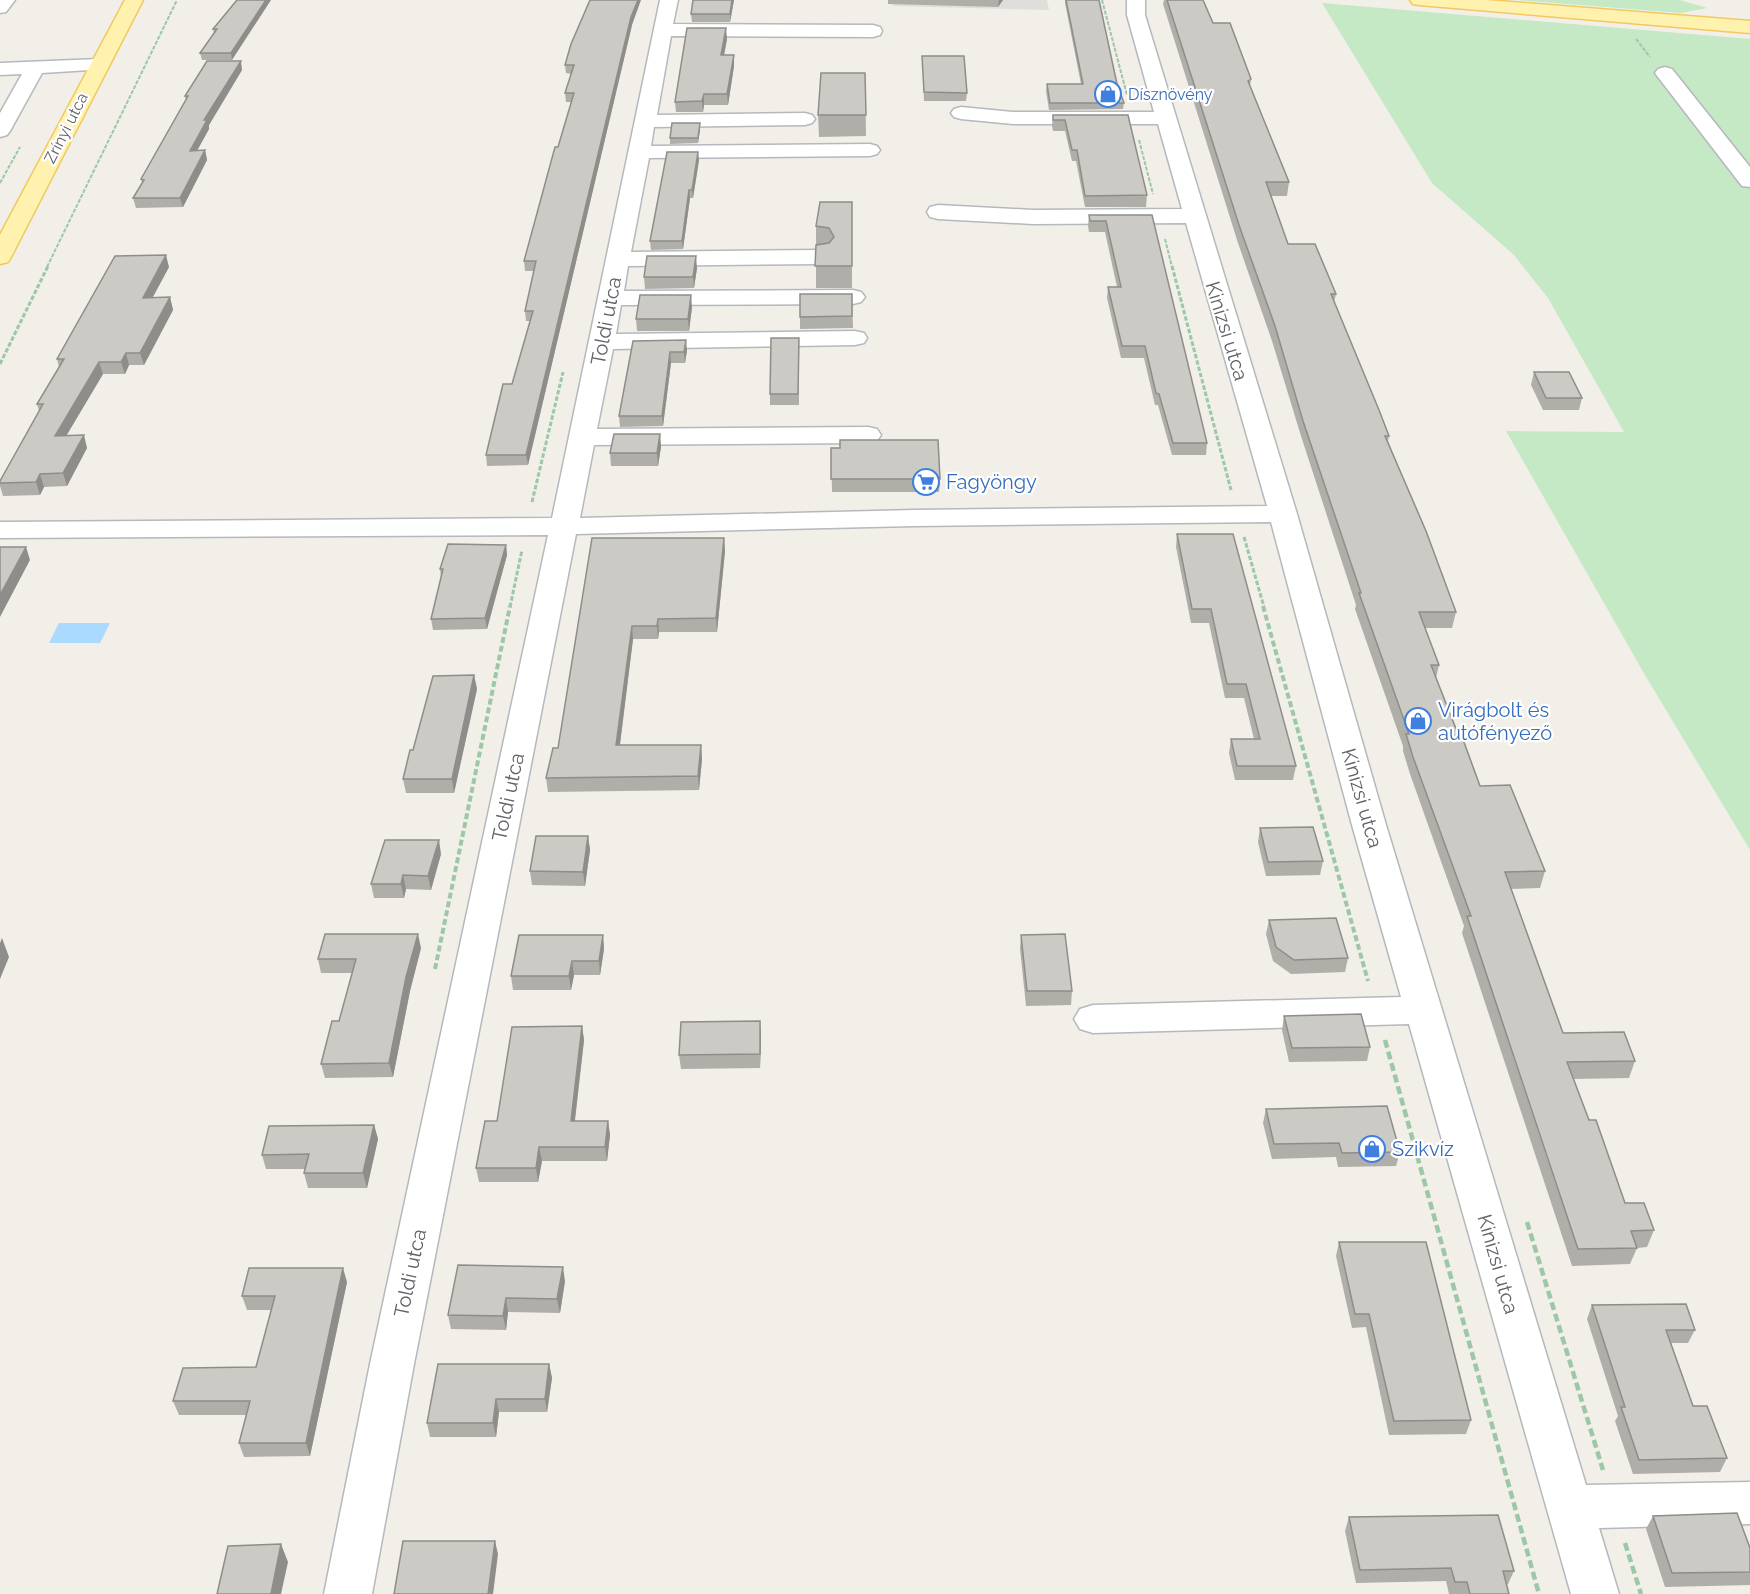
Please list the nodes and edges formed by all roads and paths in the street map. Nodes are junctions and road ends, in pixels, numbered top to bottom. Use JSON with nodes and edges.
{"nodes":[{"id":1,"x":6,"y":0,"type":"edge"},
{"id":2,"x":134,"y":0,"type":"edge"},
{"id":3,"x":177,"y":0,"type":"edge"},
{"id":4,"x":1102,"y":0,"type":"edge"},
{"id":5,"x":1136,"y":0,"type":"edge"},
{"id":6,"x":1419,"y":0,"type":"edge"},
{"id":7,"x":0,"y":8,"type":"edge"},
{"id":8,"x":666,"y":15,"type":"edge"},
{"id":9,"x":1616,"y":16,"type":"junction"},
{"id":10,"x":1750,"y":27,"type":"edge"},
{"id":11,"x":873,"y":31,"type":"dead end"},
{"id":12,"x":99,"y":65,"type":"junction"},
{"id":13,"x":36,"y":67,"type":"junction"},
{"id":14,"x":0,"y":69,"type":"edge"},
{"id":15,"x":1665,"y":73,"type":"joint"},
{"id":16,"x":962,"y":113,"type":"dead end"},
{"id":17,"x":1133,"y":118,"type":"junction"},
{"id":18,"x":1165,"y":118,"type":"junction"},
{"id":19,"x":805,"y":119,"type":"dead end"},
{"id":20,"x":645,"y":121,"type":"junction"},
{"id":21,"x":0,"y":131,"type":"edge"},
{"id":22,"x":870,"y":150,"type":"dead end"},
{"id":23,"x":639,"y":152,"type":"junction"},
{"id":24,"x":1750,"y":181,"type":"edge"},
{"id":25,"x":938,"y":212,"type":"dead end"},
{"id":26,"x":1159,"y":216,"type":"junction"},
{"id":27,"x":1193,"y":216,"type":"junction"},
{"id":28,"x":0,"y":257,"type":"edge"},
{"id":29,"x":821,"y":257,"type":"edge"},
{"id":30,"x":618,"y":260,"type":"junction"},
{"id":31,"x":853,"y":297,"type":"edge"},
{"id":32,"x":610,"y":298,"type":"junction"},
{"id":33,"x":855,"y":338,"type":"dead end"},
{"id":34,"x":602,"y":342,"type":"junction"},
{"id":35,"x":0,"y":364,"type":"edge"},
{"id":36,"x":868,"y":435,"type":"dead end"},
{"id":37,"x":582,"y":437,"type":"junction"},
{"id":38,"x":1238,"y":514,"type":"junction"},
{"id":39,"x":1282,"y":514,"type":"junction"},
{"id":40,"x":563,"y":525,"type":"junction"},
{"id":41,"x":0,"y":530,"type":"edge"},
{"id":42,"x":1369,"y":985,"type":"dead end"},
{"id":43,"x":1423,"y":1010,"type":"junction"},
{"id":44,"x":1093,"y":1019,"type":"dead end"},
{"id":45,"x":1382,"y":1031,"type":"dead end"},
{"id":46,"x":1750,"y":1503,"type":"edge"},
{"id":47,"x":1569,"y":1507,"type":"junction"},
{"id":48,"x":348,"y":1594,"type":"edge"},
{"id":49,"x":1539,"y":1594,"type":"edge"},
{"id":50,"x":1595,"y":1594,"type":"edge"}],
"edges":[{"from":1,"to":7,"type":"street"},
{"from":2,"to":12,"type":"main road","name":"Zrínyi utca"},
{"from":3,"to":35,"type":"path"},
{"from":4,"to":17,"type":"path"},
{"from":5,"to":18,"type":"street","name":"Kinizsi utca"},
{"from":6,"to":9,"type":"main road"},
{"from":8,"to":11,"type":"street"},
{"from":8,"to":20,"type":"street","name":"Toldi utca"},
{"from":9,"to":10,"type":"main road"},
{"from":9,"to":15,"type":"path"},
{"from":12,"to":13,"type":"street"},
{"from":12,"to":28,"type":"main road","name":"Zrínyi utca"},
{"from":13,"to":14,"type":"street"},
{"from":13,"to":21,"type":"street"},
{"from":15,"to":24,"type":"street"},
{"from":16,"to":17,"type":"street"},
{"from":17,"to":18,"type":"street"},
{"from":17,"to":26,"type":"path"},
{"from":18,"to":27,"type":"street","name":"Kinizsi utca"},
{"from":19,"to":20,"type":"street"},
{"from":20,"to":23,"type":"street","name":"Toldi utca"},
{"from":22,"to":23,"type":"street"},
{"from":23,"to":30,"type":"street","name":"Toldi utca"},
{"from":25,"to":26,"type":"street"},
{"from":26,"to":27,"type":"street"},
{"from":26,"to":38,"type":"path"},
{"from":27,"to":39,"type":"street","name":"Kinizsi utca"},
{"from":29,"to":30,"type":"street"},
{"from":30,"to":32,"type":"street","name":"Toldi utca"},
{"from":31,"to":32,"type":"street"},
{"from":32,"to":34,"type":"street","name":"Toldi utca"},
{"from":33,"to":34,"type":"street"},
{"from":34,"to":37,"type":"street","name":"Toldi utca"},
{"from":36,"to":37,"type":"street"},
{"from":37,"to":40,"type":"street","name":"Toldi utca"},
{"from":38,"to":39,"type":"street"},
{"from":38,"to":40,"type":"street"},
{"from":38,"to":42,"type":"path"},
{"from":39,"to":43,"type":"street","name":"Kinizsi utca"},
{"from":40,"to":41,"type":"street"},
{"from":40,"to":48,"type":"street","name":"Toldi utca"},
{"from":43,"to":44,"type":"street"},
{"from":43,"to":47,"type":"street","name":"Kinizsi utca"},
{"from":45,"to":49,"type":"path"},
{"from":46,"to":47,"type":"street"},
{"from":47,"to":50,"type":"street","name":"Kinizsi utca"}]}
